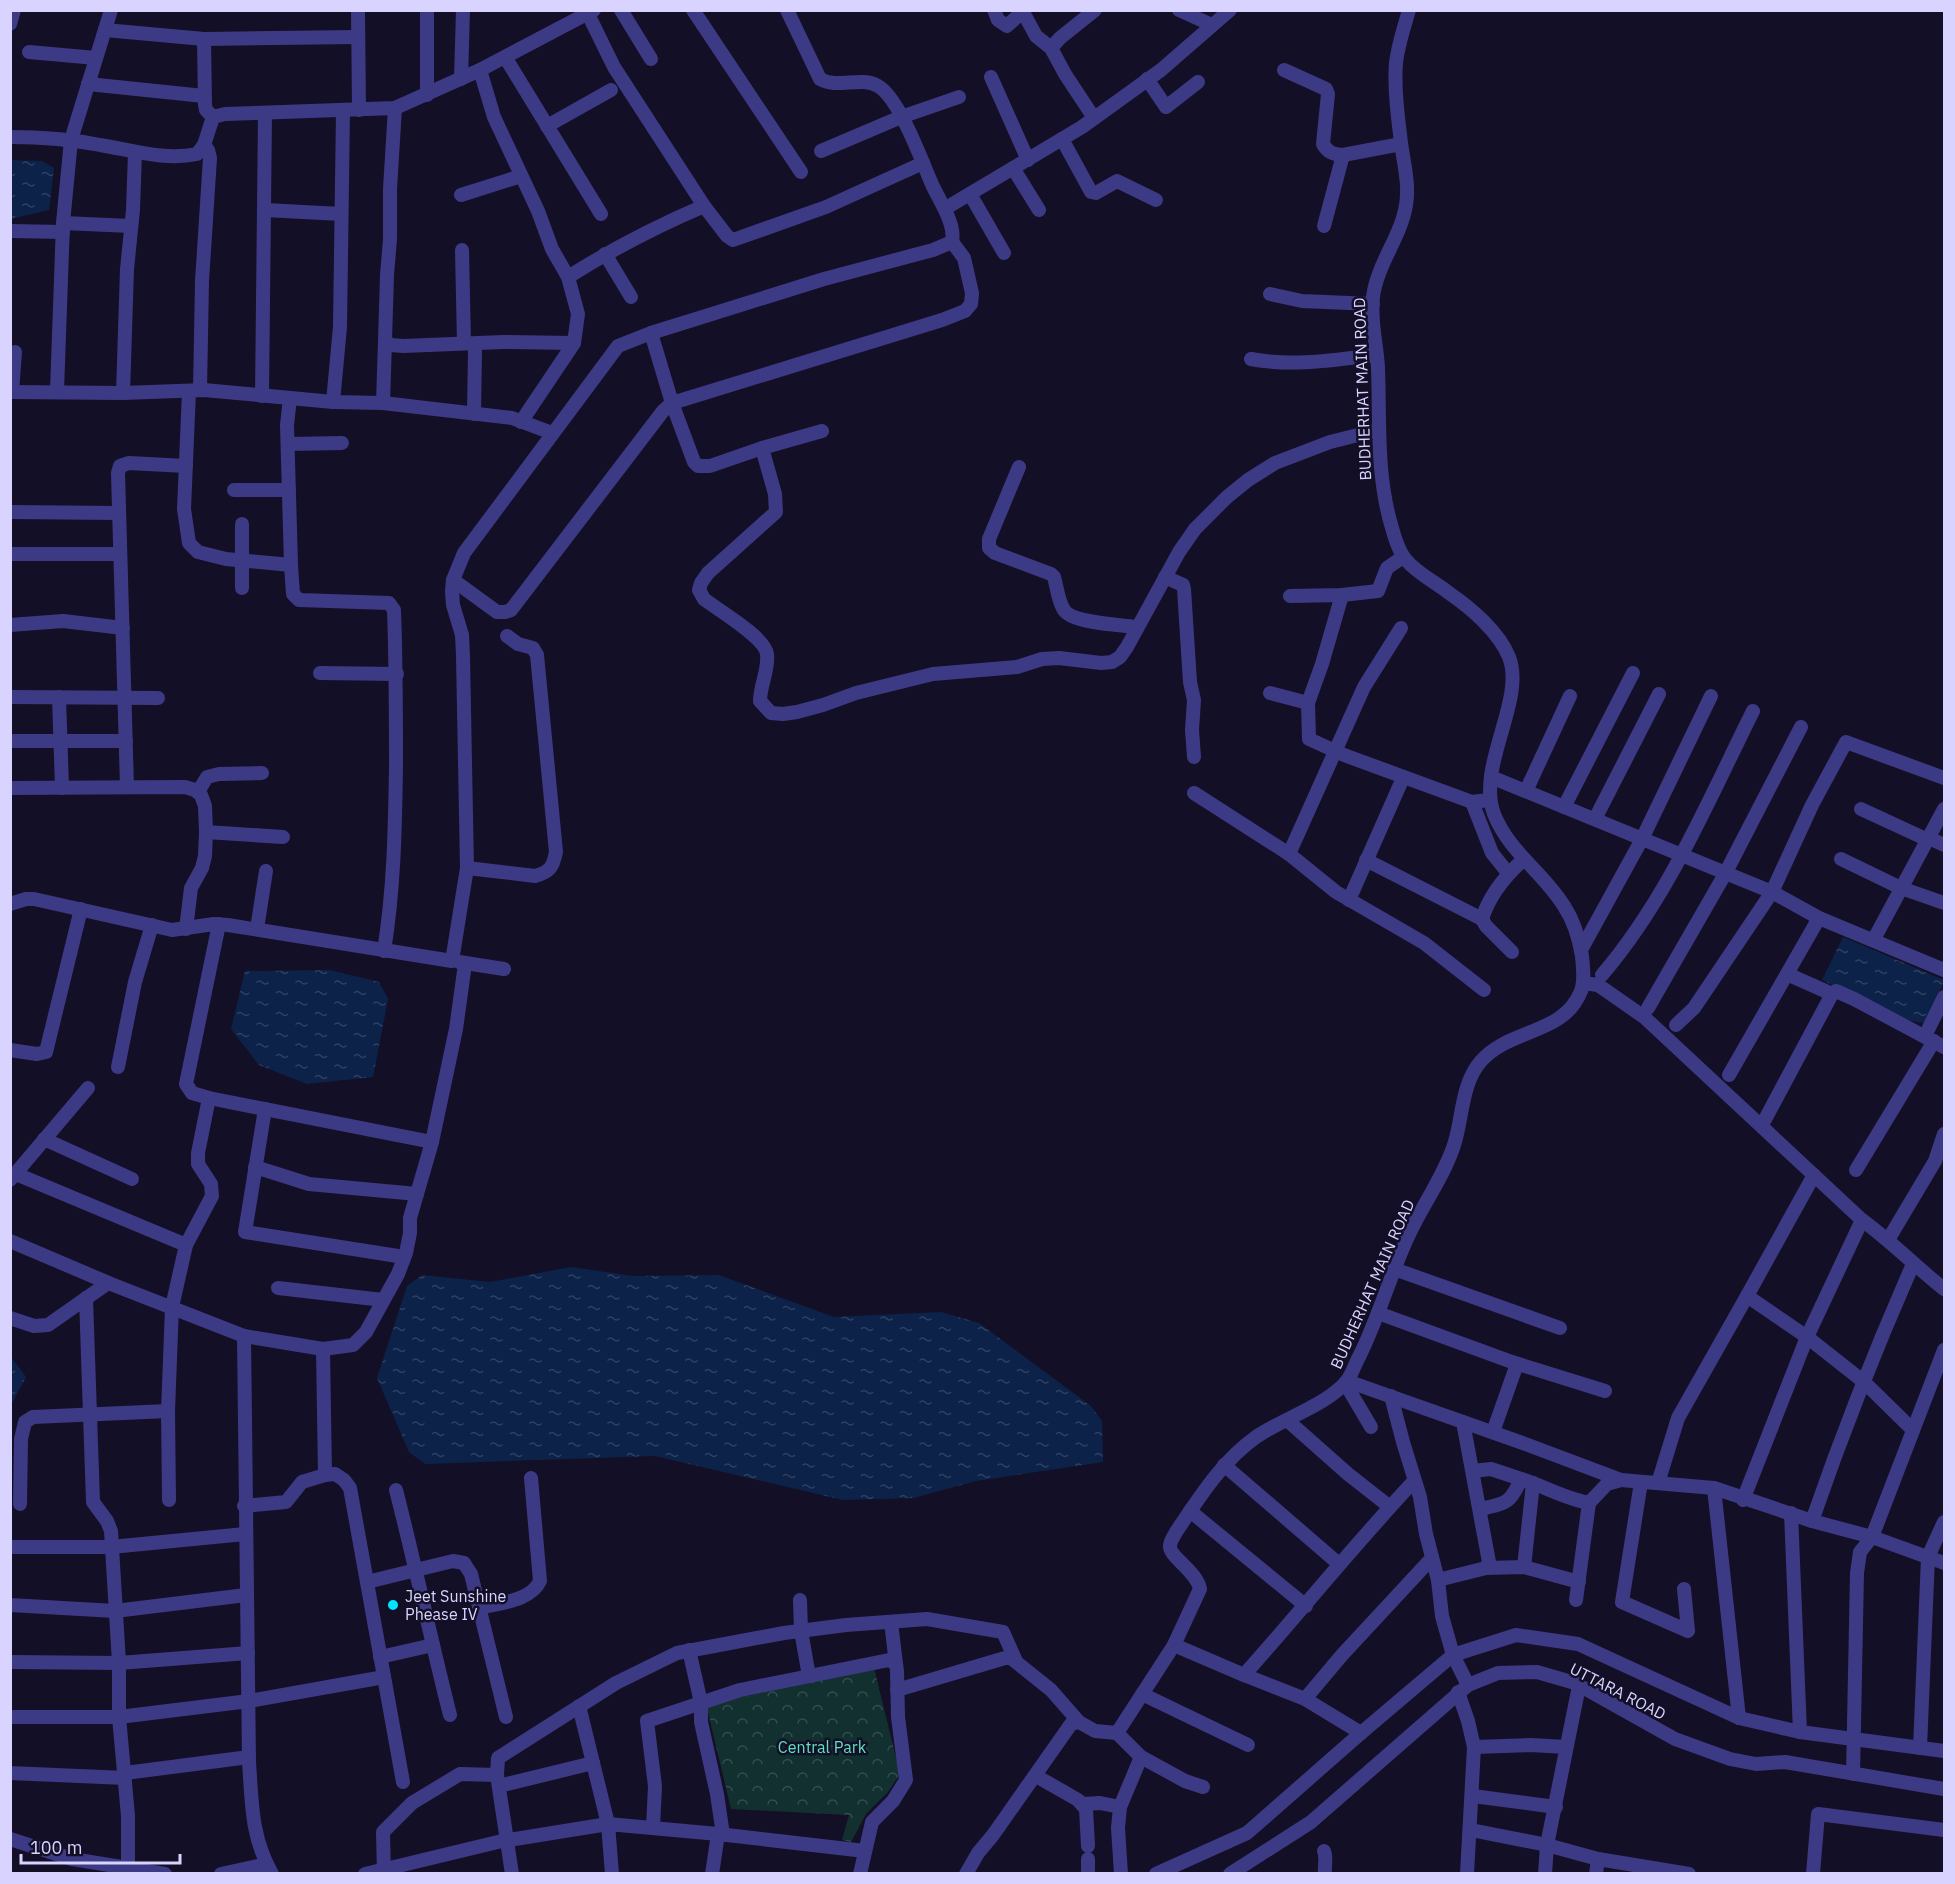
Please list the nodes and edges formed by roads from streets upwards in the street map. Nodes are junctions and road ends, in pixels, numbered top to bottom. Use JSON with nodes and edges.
{"nodes":[{"id":1,"x":14,"y":10,"type":"edge"},
{"id":2,"x":111,"y":10,"type":"edge"},
{"id":3,"x":358,"y":10,"type":"edge"},
{"id":4,"x":427,"y":10,"type":"edge"},
{"id":5,"x":463,"y":10,"type":"edge"},
{"id":6,"x":621,"y":10,"type":"edge"},
{"id":7,"x":693,"y":10,"type":"edge"},
{"id":8,"x":787,"y":10,"type":"edge"},
{"id":9,"x":994,"y":10,"type":"edge"},
{"id":10,"x":1095,"y":10,"type":"edge"},
{"id":11,"x":1179,"y":10,"type":"edge"},
{"id":12,"x":1230,"y":10,"type":"edge"},
{"id":13,"x":1409,"y":10,"type":"edge"},
{"id":14,"x":1023,"y":11,"type":"edge"},
{"id":15,"x":591,"y":12,"type":"edge"},
{"id":16,"x":10,"y":24,"type":"edge"},
{"id":17,"x":1212,"y":25,"type":"junction"},
{"id":18,"x":105,"y":30,"type":"junction"},
{"id":19,"x":357,"y":37,"type":"junction"},
{"id":20,"x":204,"y":39,"type":"junction"},
{"id":21,"x":1051,"y":48,"type":"junction"},
{"id":22,"x":29,"y":52,"type":"dead end"},
{"id":23,"x":96,"y":57,"type":"junction"},
{"id":24,"x":505,"y":57,"type":"junction"},
{"id":25,"x":651,"y":59,"type":"dead end"},
{"id":26,"x":480,"y":69,"type":"junction"},
{"id":27,"x":1284,"y":70,"type":"dead end"},
{"id":28,"x":991,"y":77,"type":"dead end"},
{"id":29,"x":461,"y":79,"type":"junction"},
{"id":30,"x":1147,"y":79,"type":"junction"},
{"id":31,"x":1198,"y":82,"type":"dead end"},
{"id":32,"x":88,"y":84,"type":"junction"},
{"id":33,"x":611,"y":90,"type":"dead end"},
{"id":34,"x":426,"y":95,"type":"junction"},
{"id":35,"x":204,"y":96,"type":"junction"},
{"id":36,"x":960,"y":97,"type":"dead end"},
{"id":37,"x":395,"y":108,"type":"junction"},
{"id":38,"x":344,"y":110,"type":"junction"},
{"id":39,"x":359,"y":110,"type":"junction"},
{"id":40,"x":265,"y":113,"type":"junction"},
{"id":41,"x":213,"y":117,"type":"junction"},
{"id":42,"x":901,"y":117,"type":"junction"},
{"id":43,"x":1094,"y":118,"type":"junction"},
{"id":44,"x":547,"y":126,"type":"junction"},
{"id":45,"x":10,"y":137,"type":"edge"},
{"id":46,"x":1062,"y":139,"type":"junction"},
{"id":47,"x":71,"y":140,"type":"junction"},
{"id":48,"x":1401,"y":144,"type":"junction"},
{"id":49,"x":204,"y":146,"type":"junction"},
{"id":50,"x":821,"y":151,"type":"dead end"},
{"id":51,"x":135,"y":152,"type":"junction"},
{"id":52,"x":1343,"y":154,"type":"junction"},
{"id":53,"x":1028,"y":160,"type":"junction"},
{"id":54,"x":923,"y":163,"type":"junction"},
{"id":55,"x":1013,"y":168,"type":"junction"},
{"id":56,"x":801,"y":172,"type":"dead end"},
{"id":57,"x":521,"y":176,"type":"junction"},
{"id":58,"x":970,"y":194,"type":"junction"},
{"id":59,"x":461,"y":195,"type":"dead end"},
{"id":60,"x":1156,"y":200,"type":"dead end"},
{"id":61,"x":704,"y":206,"type":"junction"},
{"id":62,"x":945,"y":208,"type":"junction"},
{"id":63,"x":265,"y":210,"type":"junction"},
{"id":64,"x":1040,"y":210,"type":"dead end"},
{"id":65,"x":340,"y":214,"type":"junction"},
{"id":66,"x":601,"y":214,"type":"dead end"},
{"id":67,"x":131,"y":226,"type":"junction"},
{"id":68,"x":1324,"y":226,"type":"dead end"},
{"id":69,"x":63,"y":227,"type":"junction"},
{"id":70,"x":10,"y":231,"type":"edge"},
{"id":71,"x":952,"y":242,"type":"junction"},
{"id":72,"x":462,"y":250,"type":"dead end"},
{"id":73,"x":1004,"y":253,"type":"dead end"},
{"id":74,"x":605,"y":254,"type":"junction"},
{"id":75,"x":568,"y":277,"type":"junction"},
{"id":76,"x":1270,"y":294,"type":"dead end"},
{"id":77,"x":631,"y":297,"type":"dead end"},
{"id":78,"x":1361,"y":304,"type":"junction"},
{"id":79,"x":651,"y":333,"type":"junction"},
{"id":80,"x":386,"y":341,"type":"junction"},
{"id":81,"x":574,"y":343,"type":"junction"},
{"id":82,"x":469,"y":347,"type":"junction"},
{"id":83,"x":15,"y":352,"type":"dead end"},
{"id":84,"x":1376,"y":355,"type":"junction"},
{"id":85,"x":1251,"y":359,"type":"dead end"},
{"id":86,"x":57,"y":391,"type":"junction"},
{"id":87,"x":194,"y":391,"type":"junction"},
{"id":88,"x":11,"y":392,"type":"edge"},
{"id":89,"x":123,"y":393,"type":"junction"},
{"id":90,"x":262,"y":396,"type":"junction"},
{"id":91,"x":290,"y":398,"type":"junction"},
{"id":92,"x":333,"y":402,"type":"junction"},
{"id":93,"x":383,"y":403,"type":"junction"},
{"id":94,"x":672,"y":404,"type":"junction"},
{"id":95,"x":474,"y":414,"type":"junction"},
{"id":96,"x":521,"y":422,"type":"junction"},
{"id":97,"x":1378,"y":430,"type":"junction"},
{"id":98,"x":822,"y":431,"type":"dead end"},
{"id":99,"x":552,"y":433,"type":"junction"},
{"id":100,"x":342,"y":443,"type":"dead end"},
{"id":101,"x":288,"y":444,"type":"junction"},
{"id":102,"x":762,"y":448,"type":"junction"},
{"id":103,"x":186,"y":466,"type":"junction"},
{"id":104,"x":1019,"y":467,"type":"dead end"},
{"id":105,"x":234,"y":490,"type":"dead end"},
{"id":106,"x":289,"y":490,"type":"junction"},
{"id":107,"x":10,"y":512,"type":"edge"},
{"id":108,"x":117,"y":513,"type":"junction"},
{"id":109,"x":242,"y":524,"type":"dead end"},
{"id":110,"x":10,"y":554,"type":"edge"},
{"id":111,"x":119,"y":554,"type":"junction"},
{"id":112,"x":1403,"y":557,"type":"junction"},
{"id":113,"x":242,"y":561,"type":"junction"},
{"id":114,"x":291,"y":566,"type":"junction"},
{"id":115,"x":1165,"y":577,"type":"junction"},
{"id":116,"x":453,"y":580,"type":"junction"},
{"id":117,"x":242,"y":588,"type":"dead end"},
{"id":118,"x":1342,"y":595,"type":"junction"},
{"id":119,"x":1290,"y":596,"type":"dead end"},
{"id":120,"x":10,"y":625,"type":"edge"},
{"id":121,"x":1137,"y":627,"type":"junction"},
{"id":122,"x":123,"y":628,"type":"junction"},
{"id":123,"x":1401,"y":628,"type":"dead end"},
{"id":124,"x":507,"y":636,"type":"dead end"},
{"id":125,"x":320,"y":673,"type":"dead end"},
{"id":126,"x":1634,"y":673,"type":"dead end"},
{"id":127,"x":397,"y":674,"type":"junction"},
{"id":128,"x":1270,"y":693,"type":"dead end"},
{"id":129,"x":1659,"y":694,"type":"dead end"},
{"id":130,"x":1570,"y":696,"type":"dead end"},
{"id":131,"x":1711,"y":696,"type":"dead end"},
{"id":132,"x":59,"y":697,"type":"junction"},
{"id":133,"x":125,"y":697,"type":"junction"},
{"id":134,"x":10,"y":698,"type":"edge"},
{"id":135,"x":158,"y":698,"type":"dead end"},
{"id":136,"x":1308,"y":703,"type":"junction"},
{"id":137,"x":1753,"y":711,"type":"dead end"},
{"id":138,"x":1801,"y":727,"type":"dead end"},
{"id":139,"x":10,"y":741,"type":"edge"},
{"id":140,"x":60,"y":741,"type":"junction"},
{"id":141,"x":126,"y":741,"type":"junction"},
{"id":142,"x":1337,"y":750,"type":"junction"},
{"id":143,"x":1194,"y":757,"type":"dead end"},
{"id":144,"x":262,"y":773,"type":"dead end"},
{"id":145,"x":1491,"y":777,"type":"junction"},
{"id":146,"x":1403,"y":778,"type":"junction"},
{"id":147,"x":1944,"y":778,"type":"edge"},
{"id":148,"x":127,"y":787,"type":"junction"},
{"id":149,"x":10,"y":788,"type":"edge"},
{"id":150,"x":62,"y":788,"type":"junction"},
{"id":151,"x":1526,"y":791,"type":"junction"},
{"id":152,"x":198,"y":792,"type":"junction"},
{"id":153,"x":1194,"y":793,"type":"dead end"},
{"id":154,"x":1489,"y":800,"type":"junction"},
{"id":155,"x":1472,"y":802,"type":"junction"},
{"id":156,"x":1564,"y":807,"type":"junction"},
{"id":157,"x":1861,"y":809,"type":"dead end"},
{"id":158,"x":1944,"y":809,"type":"edge"},
{"id":159,"x":1595,"y":819,"type":"junction"},
{"id":160,"x":206,"y":832,"type":"junction"},
{"id":161,"x":283,"y":837,"type":"dead end"},
{"id":162,"x":1642,"y":839,"type":"junction"},
{"id":163,"x":1928,"y":839,"type":"junction"},
{"id":164,"x":1944,"y":844,"type":"edge"},
{"id":165,"x":1289,"y":854,"type":"junction"},
{"id":166,"x":1680,"y":856,"type":"junction"},
{"id":167,"x":1524,"y":859,"type":"junction"},
{"id":168,"x":1841,"y":859,"type":"dead end"},
{"id":169,"x":1366,"y":861,"type":"junction"},
{"id":170,"x":467,"y":868,"type":"junction"},
{"id":171,"x":266,"y":871,"type":"dead end"},
{"id":172,"x":1508,"y":873,"type":"junction"},
{"id":173,"x":1725,"y":874,"type":"junction"},
{"id":174,"x":1901,"y":888,"type":"junction"},
{"id":175,"x":1772,"y":892,"type":"junction"},
{"id":176,"x":1349,"y":900,"type":"junction"},
{"id":177,"x":1944,"y":903,"type":"edge"},
{"id":178,"x":10,"y":904,"type":"edge"},
{"id":179,"x":81,"y":909,"type":"junction"},
{"id":180,"x":1819,"y":918,"type":"junction"},
{"id":181,"x":1482,"y":919,"type":"junction"},
{"id":182,"x":219,"y":924,"type":"junction"},
{"id":183,"x":152,"y":925,"type":"junction"},
{"id":184,"x":186,"y":928,"type":"junction"},
{"id":185,"x":257,"y":929,"type":"junction"},
{"id":186,"x":1874,"y":939,"type":"junction"},
{"id":187,"x":1581,"y":950,"type":"junction"},
{"id":188,"x":384,"y":951,"type":"junction"},
{"id":189,"x":1512,"y":952,"type":"dead end"},
{"id":190,"x":459,"y":962,"type":"junction"},
{"id":191,"x":504,"y":969,"type":"dead end"},
{"id":192,"x":1944,"y":970,"type":"edge"},
{"id":193,"x":1787,"y":974,"type":"junction"},
{"id":194,"x":1602,"y":975,"type":"dead end"},
{"id":195,"x":1583,"y":983,"type":"junction"},
{"id":196,"x":1484,"y":990,"type":"dead end"},
{"id":197,"x":1832,"y":994,"type":"junction"},
{"id":198,"x":1944,"y":997,"type":"edge"},
{"id":199,"x":1648,"y":1008,"type":"dead end"},
{"id":200,"x":1676,"y":1025,"type":"dead end"},
{"id":201,"x":1934,"y":1041,"type":"edge"},
{"id":202,"x":10,"y":1050,"type":"edge"},
{"id":203,"x":118,"y":1067,"type":"dead end"},
{"id":204,"x":1729,"y":1075,"type":"dead end"},
{"id":205,"x":88,"y":1088,"type":"dead end"},
{"id":206,"x":209,"y":1098,"type":"junction"},
{"id":207,"x":265,"y":1109,"type":"junction"},
{"id":208,"x":1762,"y":1125,"type":"junction"},
{"id":209,"x":1944,"y":1134,"type":"edge"},
{"id":210,"x":44,"y":1139,"type":"junction"},
{"id":211,"x":432,"y":1142,"type":"junction"},
{"id":212,"x":255,"y":1167,"type":"junction"},
{"id":213,"x":1856,"y":1170,"type":"dead end"},
{"id":214,"x":1814,"y":1175,"type":"junction"},
{"id":215,"x":13,"y":1177,"type":"edge"},
{"id":216,"x":132,"y":1179,"type":"dead end"},
{"id":217,"x":417,"y":1194,"type":"junction"},
{"id":218,"x":1862,"y":1220,"type":"junction"},
{"id":219,"x":1888,"y":1240,"type":"junction"},
{"id":220,"x":10,"y":1242,"type":"edge"},
{"id":221,"x":186,"y":1245,"type":"junction"},
{"id":222,"x":404,"y":1257,"type":"junction"},
{"id":223,"x":1913,"y":1264,"type":"junction"},
{"id":224,"x":1394,"y":1269,"type":"junction"},
{"id":225,"x":108,"y":1283,"type":"junction"},
{"id":226,"x":278,"y":1288,"type":"dead end"},
{"id":227,"x":1944,"y":1289,"type":"edge"},
{"id":228,"x":1747,"y":1296,"type":"junction"},
{"id":229,"x":86,"y":1298,"type":"junction"},
{"id":230,"x":383,"y":1300,"type":"junction"},
{"id":231,"x":172,"y":1307,"type":"junction"},
{"id":232,"x":1378,"y":1313,"type":"junction"},
{"id":233,"x":10,"y":1318,"type":"edge"},
{"id":234,"x":1560,"y":1328,"type":"dead end"},
{"id":235,"x":244,"y":1336,"type":"junction"},
{"id":236,"x":1807,"y":1337,"type":"junction"},
{"id":237,"x":323,"y":1349,"type":"junction"},
{"id":238,"x":1944,"y":1350,"type":"edge"},
{"id":239,"x":1518,"y":1364,"type":"junction"},
{"id":240,"x":1346,"y":1382,"type":"junction"},
{"id":241,"x":1864,"y":1382,"type":"junction"},
{"id":242,"x":1605,"y":1391,"type":"dead end"},
{"id":243,"x":1391,"y":1396,"type":"junction"},
{"id":244,"x":168,"y":1411,"type":"junction"},
{"id":245,"x":91,"y":1413,"type":"junction"},
{"id":246,"x":1287,"y":1420,"type":"junction"},
{"id":247,"x":1463,"y":1422,"type":"junction"},
{"id":248,"x":1371,"y":1427,"type":"dead end"},
{"id":249,"x":1913,"y":1430,"type":"junction"},
{"id":250,"x":1493,"y":1432,"type":"junction"},
{"id":251,"x":1224,"y":1465,"type":"junction"},
{"id":252,"x":1473,"y":1471,"type":"junction"},
{"id":253,"x":325,"y":1475,"type":"junction"},
{"id":254,"x":531,"y":1478,"type":"dead end"},
{"id":255,"x":1621,"y":1480,"type":"junction"},
{"id":256,"x":1414,"y":1481,"type":"junction"},
{"id":257,"x":1527,"y":1481,"type":"junction"},
{"id":258,"x":1641,"y":1482,"type":"junction"},
{"id":259,"x":1659,"y":1483,"type":"junction"},
{"id":260,"x":1714,"y":1488,"type":"junction"},
{"id":261,"x":396,"y":1490,"type":"dead end"},
{"id":262,"x":169,"y":1500,"type":"dead end"},
{"id":263,"x":1743,"y":1500,"type":"junction"},
{"id":264,"x":1589,"y":1503,"type":"junction"},
{"id":265,"x":20,"y":1504,"type":"dead end"},
{"id":266,"x":244,"y":1506,"type":"junction"},
{"id":267,"x":1390,"y":1507,"type":"junction"},
{"id":268,"x":1481,"y":1509,"type":"junction"},
{"id":269,"x":1190,"y":1511,"type":"junction"},
{"id":270,"x":1791,"y":1513,"type":"junction"},
{"id":271,"x":1812,"y":1521,"type":"junction"},
{"id":272,"x":1944,"y":1522,"type":"edge"},
{"id":273,"x":245,"y":1534,"type":"junction"},
{"id":274,"x":1872,"y":1537,"type":"junction"},
{"id":275,"x":10,"y":1547,"type":"edge"},
{"id":276,"x":111,"y":1547,"type":"junction"},
{"id":277,"x":1928,"y":1557,"type":"junction"},
{"id":278,"x":1432,"y":1558,"type":"junction"},
{"id":279,"x":1944,"y":1563,"type":"edge"},
{"id":280,"x":1339,"y":1564,"type":"junction"},
{"id":281,"x":1524,"y":1567,"type":"junction"},
{"id":282,"x":1486,"y":1568,"type":"junction"},
{"id":283,"x":417,"y":1570,"type":"junction"},
{"id":284,"x":1438,"y":1580,"type":"junction"},
{"id":285,"x":367,"y":1582,"type":"junction"},
{"id":286,"x":1579,"y":1582,"type":"junction"},
{"id":287,"x":1684,"y":1589,"type":"dead end"},
{"id":288,"x":246,"y":1595,"type":"junction"},
{"id":289,"x":1576,"y":1600,"type":"dead end"},
{"id":290,"x":10,"y":1605,"type":"edge"},
{"id":291,"x":1305,"y":1606,"type":"junction"},
{"id":292,"x":480,"y":1608,"type":"junction"},
{"id":293,"x":115,"y":1611,"type":"junction"},
{"id":294,"x":801,"y":1614,"type":"junction"},
{"id":295,"x":891,"y":1622,"type":"junction"},
{"id":296,"x":433,"y":1645,"type":"junction"},
{"id":297,"x":1174,"y":1645,"type":"junction"},
{"id":298,"x":689,"y":1650,"type":"junction"},
{"id":299,"x":248,"y":1653,"type":"junction"},
{"id":300,"x":1453,"y":1655,"type":"junction"},
{"id":301,"x":380,"y":1657,"type":"junction"},
{"id":302,"x":10,"y":1662,"type":"edge"},
{"id":303,"x":119,"y":1663,"type":"junction"},
{"id":304,"x":896,"y":1664,"type":"junction"},
{"id":305,"x":1021,"y":1665,"type":"junction"},
{"id":306,"x":1244,"y":1675,"type":"junction"},
{"id":307,"x":809,"y":1676,"type":"junction"},
{"id":308,"x":384,"y":1677,"type":"junction"},
{"id":309,"x":1579,"y":1686,"type":"junction"},
{"id":310,"x":1463,"y":1689,"type":"junction"},
{"id":311,"x":897,"y":1690,"type":"junction"},
{"id":312,"x":1142,"y":1694,"type":"junction"},
{"id":313,"x":1305,"y":1699,"type":"junction"},
{"id":314,"x":249,"y":1701,"type":"junction"},
{"id":315,"x":701,"y":1703,"type":"junction"},
{"id":316,"x":579,"y":1706,"type":"junction"},
{"id":317,"x":450,"y":1715,"type":"dead end"},
{"id":318,"x":506,"y":1716,"type":"dead end"},
{"id":319,"x":10,"y":1717,"type":"edge"},
{"id":320,"x":119,"y":1717,"type":"junction"},
{"id":321,"x":1739,"y":1718,"type":"junction"},
{"id":322,"x":1079,"y":1722,"type":"junction"},
{"id":323,"x":1361,"y":1732,"type":"junction"},
{"id":324,"x":1800,"y":1732,"type":"junction"},
{"id":325,"x":1117,"y":1733,"type":"junction"},
{"id":326,"x":1854,"y":1739,"type":"junction"},
{"id":327,"x":1248,"y":1744,"type":"dead end"},
{"id":328,"x":1474,"y":1747,"type":"junction"},
{"id":329,"x":1566,"y":1747,"type":"junction"},
{"id":330,"x":1920,"y":1748,"type":"junction"},
{"id":331,"x":1944,"y":1751,"type":"edge"},
{"id":332,"x":249,"y":1757,"type":"junction"},
{"id":333,"x":1141,"y":1757,"type":"junction"},
{"id":334,"x":593,"y":1763,"type":"junction"},
{"id":335,"x":10,"y":1773,"type":"edge"},
{"id":336,"x":1852,"y":1774,"type":"junction"},
{"id":337,"x":125,"y":1776,"type":"junction"},
{"id":338,"x":1036,"y":1776,"type":"junction"},
{"id":339,"x":498,"y":1781,"type":"junction"},
{"id":340,"x":403,"y":1782,"type":"dead end"},
{"id":341,"x":1203,"y":1787,"type":"dead end"},
{"id":342,"x":1944,"y":1789,"type":"edge"},
{"id":343,"x":1473,"y":1796,"type":"junction"},
{"id":344,"x":1082,"y":1804,"type":"junction"},
{"id":345,"x":1120,"y":1807,"type":"junction"},
{"id":346,"x":1556,"y":1807,"type":"junction"},
{"id":347,"x":609,"y":1824,"type":"junction"},
{"id":348,"x":653,"y":1828,"type":"junction"},
{"id":349,"x":1471,"y":1830,"type":"junction"},
{"id":350,"x":1944,"y":1830,"type":"edge"},
{"id":351,"x":721,"y":1835,"type":"junction"},
{"id":352,"x":10,"y":1839,"type":"edge"},
{"id":353,"x":508,"y":1840,"type":"junction"},
{"id":354,"x":1547,"y":1845,"type":"junction"},
{"id":355,"x":865,"y":1851,"type":"junction"},
{"id":356,"x":1324,"y":1851,"type":"dead end"},
{"id":357,"x":1598,"y":1859,"type":"junction"},
{"id":358,"x":128,"y":1867,"type":"junction"},
{"id":359,"x":270,"y":1869,"type":"edge"},
{"id":360,"x":1634,"y":1870,"type":"edge"},
{"id":361,"x":384,"y":1871,"type":"edge"},
{"id":362,"x":1681,"y":1873,"type":"edge"},
{"id":363,"x":165,"y":1874,"type":"edge"},
{"id":364,"x":221,"y":1874,"type":"edge"},
{"id":365,"x":365,"y":1874,"type":"edge"},
{"id":366,"x":512,"y":1874,"type":"edge"},
{"id":367,"x":612,"y":1874,"type":"edge"},
{"id":368,"x":712,"y":1874,"type":"edge"},
{"id":369,"x":860,"y":1874,"type":"edge"},
{"id":370,"x":966,"y":1874,"type":"edge"},
{"id":371,"x":1088,"y":1874,"type":"edge"},
{"id":372,"x":1121,"y":1874,"type":"edge"},
{"id":373,"x":1156,"y":1874,"type":"edge"},
{"id":374,"x":1230,"y":1874,"type":"edge"},
{"id":375,"x":1325,"y":1874,"type":"edge"},
{"id":376,"x":1467,"y":1874,"type":"edge"},
{"id":377,"x":1545,"y":1874,"type":"edge"},
{"id":378,"x":1596,"y":1874,"type":"edge"},
{"id":379,"x":1813,"y":1874,"type":"edge"}],
"edges":[{"from":1,"to":16,"type":"street"},
{"from":2,"to":18,"type":"street"},
{"from":3,"to":19,"type":"street"},
{"from":4,"to":34,"type":"street"},
{"from":5,"to":29,"type":"street"},
{"from":6,"to":25,"type":"street"},
{"from":7,"to":56,"type":"street"},
{"from":8,"to":42,"type":"street"},
{"from":9,"to":14,"type":"street"},
{"from":10,"to":21,"type":"street"},
{"from":11,"to":17,"type":"street"},
{"from":12,"to":17,"type":"street"},
{"from":13,"to":48,"type":"street","name":"BUDHERHAT MAIN ROAD"},
{"from":14,"to":21,"type":"street"},
{"from":15,"to":24,"type":"street"},
{"from":15,"to":61,"type":"street"},
{"from":17,"to":30,"type":"street"},
{"from":18,"to":20,"type":"street"},
{"from":18,"to":23,"type":"street"},
{"from":19,"to":20,"type":"street"},
{"from":19,"to":39,"type":"street"},
{"from":20,"to":35,"type":"street"},
{"from":21,"to":43,"type":"street"},
{"from":22,"to":23,"type":"street"},
{"from":23,"to":32,"type":"street"},
{"from":24,"to":26,"type":"street"},
{"from":24,"to":44,"type":"street"},
{"from":26,"to":29,"type":"street"},
{"from":26,"to":57,"type":"street"},
{"from":27,"to":52,"type":"street"},
{"from":28,"to":53,"type":"street"},
{"from":29,"to":34,"type":"street"},
{"from":30,"to":31,"type":"street"},
{"from":30,"to":43,"type":"street"},
{"from":32,"to":35,"type":"street"},
{"from":32,"to":47,"type":"street"},
{"from":33,"to":44,"type":"street"},
{"from":34,"to":37,"type":"street"},
{"from":35,"to":41,"type":"street"},
{"from":36,"to":42,"type":"street"},
{"from":37,"to":39,"type":"street"},
{"from":37,"to":80,"type":"street"},
{"from":38,"to":39,"type":"street"},
{"from":38,"to":40,"type":"street"},
{"from":38,"to":65,"type":"street"},
{"from":40,"to":41,"type":"street"},
{"from":40,"to":63,"type":"street"},
{"from":41,"to":49,"type":"street"},
{"from":42,"to":50,"type":"street"},
{"from":42,"to":54,"type":"street"},
{"from":43,"to":46,"type":"street"},
{"from":44,"to":66,"type":"street"},
{"from":45,"to":47,"type":"street"},
{"from":46,"to":53,"type":"street"},
{"from":46,"to":60,"type":"street"},
{"from":47,"to":51,"type":"street"},
{"from":47,"to":69,"type":"street"},
{"from":48,"to":52,"type":"street"},
{"from":48,"to":78,"type":"street","name":"BUDHERHAT MAIN ROAD"},
{"from":49,"to":51,"type":"street"},
{"from":49,"to":87,"type":"street"},
{"from":51,"to":67,"type":"street"},
{"from":52,"to":68,"type":"street"},
{"from":53,"to":55,"type":"street"},
{"from":54,"to":61,"type":"street"},
{"from":54,"to":62,"type":"street"},
{"from":55,"to":58,"type":"street"},
{"from":55,"to":64,"type":"street"},
{"from":57,"to":59,"type":"street"},
{"from":57,"to":75,"type":"street"},
{"from":58,"to":62,"type":"street"},
{"from":58,"to":73,"type":"street"},
{"from":61,"to":74,"type":"street"},
{"from":62,"to":71,"type":"street"},
{"from":63,"to":65,"type":"street"},
{"from":63,"to":90,"type":"street"},
{"from":65,"to":92,"type":"street"},
{"from":67,"to":69,"type":"street"},
{"from":67,"to":89,"type":"street"},
{"from":69,"to":70,"type":"street"},
{"from":69,"to":86,"type":"street"},
{"from":71,"to":79,"type":"street"},
{"from":71,"to":94,"type":"street"},
{"from":72,"to":82,"type":"street"},
{"from":74,"to":75,"type":"street"},
{"from":74,"to":77,"type":"street"},
{"from":75,"to":81,"type":"street"},
{"from":76,"to":78,"type":"street"},
{"from":78,"to":84,"type":"street","name":"BUDHERHAT MAIN ROAD"},
{"from":79,"to":94,"type":"street"},
{"from":79,"to":99,"type":"street"},
{"from":80,"to":82,"type":"street"},
{"from":80,"to":93,"type":"street"},
{"from":81,"to":82,"type":"street"},
{"from":81,"to":96,"type":"street"},
{"from":82,"to":95,"type":"street"},
{"from":83,"to":88,"type":"street"},
{"from":84,"to":85,"type":"street"},
{"from":84,"to":97,"type":"street","name":"BUDHERHAT MAIN ROAD"},
{"from":86,"to":88,"type":"street"},
{"from":86,"to":89,"type":"street"},
{"from":87,"to":89,"type":"street"},
{"from":87,"to":90,"type":"street"},
{"from":87,"to":103,"type":"street"},
{"from":90,"to":91,"type":"street"},
{"from":91,"to":92,"type":"street"},
{"from":91,"to":101,"type":"street"},
{"from":92,"to":93,"type":"street"},
{"from":93,"to":95,"type":"street"},
{"from":94,"to":102,"type":"street"},
{"from":94,"to":116,"type":"street"},
{"from":95,"to":96,"type":"street"},
{"from":96,"to":99,"type":"street"},
{"from":97,"to":112,"type":"street","name":"BUDHERHAT MAIN ROAD"},
{"from":97,"to":115,"type":"street"},
{"from":98,"to":102,"type":"street"},
{"from":99,"to":116,"type":"street"},
{"from":100,"to":101,"type":"street"},
{"from":101,"to":106,"type":"street"},
{"from":102,"to":121,"type":"street"},
{"from":103,"to":108,"type":"street"},
{"from":103,"to":113,"type":"street"},
{"from":104,"to":121,"type":"street"},
{"from":105,"to":106,"type":"street"},
{"from":106,"to":114,"type":"street"},
{"from":107,"to":108,"type":"street"},
{"from":108,"to":111,"type":"street"},
{"from":109,"to":113,"type":"street"},
{"from":110,"to":111,"type":"street"},
{"from":111,"to":122,"type":"street"},
{"from":112,"to":118,"type":"street"},
{"from":112,"to":145,"type":"street","name":"BUDHERHAT MAIN ROAD"},
{"from":113,"to":114,"type":"street"},
{"from":113,"to":117,"type":"street"},
{"from":114,"to":127,"type":"street"},
{"from":115,"to":121,"type":"street"},
{"from":115,"to":143,"type":"street"},
{"from":116,"to":170,"type":"street"},
{"from":118,"to":119,"type":"street"},
{"from":118,"to":136,"type":"street"},
{"from":120,"to":122,"type":"street"},
{"from":122,"to":133,"type":"street"},
{"from":123,"to":142,"type":"street"},
{"from":124,"to":170,"type":"street"},
{"from":125,"to":127,"type":"street"},
{"from":126,"to":156,"type":"street"},
{"from":127,"to":188,"type":"street"},
{"from":128,"to":136,"type":"street"},
{"from":129,"to":159,"type":"street"},
{"from":130,"to":151,"type":"street"},
{"from":131,"to":162,"type":"street"},
{"from":132,"to":133,"type":"street"},
{"from":132,"to":134,"type":"street"},
{"from":132,"to":140,"type":"street"},
{"from":133,"to":135,"type":"street"},
{"from":133,"to":141,"type":"street"},
{"from":136,"to":142,"type":"street"},
{"from":137,"to":166,"type":"street"},
{"from":138,"to":173,"type":"street"},
{"from":139,"to":140,"type":"street"},
{"from":140,"to":141,"type":"street"},
{"from":140,"to":150,"type":"street"},
{"from":141,"to":148,"type":"street"},
{"from":142,"to":146,"type":"street"},
{"from":142,"to":165,"type":"street"},
{"from":144,"to":152,"type":"street"},
{"from":145,"to":151,"type":"street"},
{"from":145,"to":154,"type":"street","name":"BUDHERHAT MAIN ROAD"},
{"from":146,"to":155,"type":"street"},
{"from":146,"to":169,"type":"street"},
{"from":147,"to":175,"type":"street"},
{"from":148,"to":150,"type":"street"},
{"from":148,"to":152,"type":"street"},
{"from":149,"to":150,"type":"street"},
{"from":151,"to":156,"type":"street"},
{"from":152,"to":160,"type":"street"},
{"from":153,"to":165,"type":"street"},
{"from":154,"to":155,"type":"street"},
{"from":154,"to":167,"type":"street","name":"BUDHERHAT MAIN ROAD"},
{"from":155,"to":172,"type":"street"},
{"from":156,"to":159,"type":"street"},
{"from":157,"to":163,"type":"street"},
{"from":158,"to":163,"type":"street"},
{"from":159,"to":162,"type":"street"},
{"from":160,"to":161,"type":"street"},
{"from":160,"to":184,"type":"street"},
{"from":162,"to":166,"type":"street"},
{"from":162,"to":187,"type":"street"},
{"from":163,"to":164,"type":"street"},
{"from":163,"to":174,"type":"street"},
{"from":165,"to":176,"type":"street"},
{"from":166,"to":173,"type":"street"},
{"from":166,"to":194,"type":"street"},
{"from":167,"to":172,"type":"street"},
{"from":167,"to":187,"type":"street","name":"BUDHERHAT MAIN ROAD"},
{"from":168,"to":174,"type":"street"},
{"from":169,"to":176,"type":"street"},
{"from":169,"to":181,"type":"street"},
{"from":170,"to":190,"type":"street"},
{"from":171,"to":185,"type":"street"},
{"from":172,"to":181,"type":"street"},
{"from":173,"to":175,"type":"street"},
{"from":173,"to":199,"type":"street"},
{"from":174,"to":177,"type":"street"},
{"from":174,"to":186,"type":"street"},
{"from":175,"to":180,"type":"street"},
{"from":175,"to":200,"type":"street"},
{"from":176,"to":196,"type":"street"},
{"from":178,"to":179,"type":"street"},
{"from":179,"to":183,"type":"street"},
{"from":179,"to":202,"type":"street"},
{"from":180,"to":186,"type":"street"},
{"from":180,"to":193,"type":"street"},
{"from":181,"to":189,"type":"street"},
{"from":182,"to":184,"type":"street"},
{"from":182,"to":185,"type":"street"},
{"from":182,"to":206,"type":"street"},
{"from":183,"to":184,"type":"street"},
{"from":183,"to":203,"type":"street"},
{"from":185,"to":188,"type":"street"},
{"from":186,"to":192,"type":"street"},
{"from":187,"to":195,"type":"street","name":"BUDHERHAT MAIN ROAD"},
{"from":188,"to":190,"type":"street"},
{"from":190,"to":191,"type":"street"},
{"from":190,"to":211,"type":"street"},
{"from":193,"to":197,"type":"street"},
{"from":193,"to":204,"type":"street"},
{"from":195,"to":208,"type":"street"},
{"from":195,"to":224,"type":"street","name":"BUDHERHAT MAIN ROAD"},
{"from":197,"to":201,"type":"street"},
{"from":197,"to":208,"type":"street"},
{"from":198,"to":201,"type":"street"},
{"from":201,"to":213,"type":"street"},
{"from":205,"to":210,"type":"street"},
{"from":206,"to":207,"type":"street"},
{"from":206,"to":221,"type":"street"},
{"from":207,"to":211,"type":"street"},
{"from":207,"to":212,"type":"street"},
{"from":208,"to":214,"type":"street"},
{"from":209,"to":219,"type":"street"},
{"from":210,"to":215,"type":"street"},
{"from":210,"to":216,"type":"street"},
{"from":211,"to":217,"type":"street"},
{"from":212,"to":217,"type":"street"},
{"from":212,"to":222,"type":"street"},
{"from":214,"to":218,"type":"street"},
{"from":214,"to":228,"type":"street"},
{"from":215,"to":221,"type":"street"},
{"from":217,"to":222,"type":"street"},
{"from":218,"to":219,"type":"street"},
{"from":218,"to":236,"type":"street"},
{"from":219,"to":223,"type":"street"},
{"from":220,"to":225,"type":"street"},
{"from":221,"to":231,"type":"street"},
{"from":222,"to":230,"type":"street"},
{"from":223,"to":227,"type":"street"},
{"from":223,"to":241,"type":"street"},
{"from":224,"to":232,"type":"street","name":"BUDHERHAT MAIN ROAD"},
{"from":224,"to":234,"type":"street"},
{"from":225,"to":229,"type":"street"},
{"from":225,"to":231,"type":"street"},
{"from":226,"to":230,"type":"street"},
{"from":228,"to":236,"type":"street"},
{"from":228,"to":259,"type":"street"},
{"from":229,"to":233,"type":"street"},
{"from":229,"to":245,"type":"street"},
{"from":230,"to":237,"type":"street"},
{"from":231,"to":235,"type":"street"},
{"from":231,"to":244,"type":"street"},
{"from":232,"to":239,"type":"street"},
{"from":232,"to":240,"type":"street","name":"BUDHERHAT MAIN ROAD"},
{"from":235,"to":237,"type":"street"},
{"from":235,"to":266,"type":"street"},
{"from":236,"to":241,"type":"street"},
{"from":236,"to":263,"type":"street"},
{"from":237,"to":253,"type":"street"},
{"from":238,"to":249,"type":"street"},
{"from":239,"to":242,"type":"street"},
{"from":239,"to":250,"type":"street"},
{"from":240,"to":243,"type":"street"},
{"from":240,"to":246,"type":"street","name":"BUDHERHAT MAIN ROAD"},
{"from":240,"to":248,"type":"street"},
{"from":241,"to":249,"type":"street"},
{"from":241,"to":271,"type":"street"},
{"from":243,"to":247,"type":"street"},
{"from":243,"to":256,"type":"street"},
{"from":244,"to":245,"type":"street"},
{"from":244,"to":262,"type":"street"},
{"from":245,"to":265,"type":"street"},
{"from":245,"to":276,"type":"street"},
{"from":246,"to":251,"type":"street","name":"BUDHERHAT MAIN ROAD"},
{"from":246,"to":267,"type":"street"},
{"from":247,"to":250,"type":"street"},
{"from":247,"to":252,"type":"street"},
{"from":249,"to":274,"type":"street"},
{"from":250,"to":255,"type":"street"},
{"from":251,"to":269,"type":"street","name":"BUDHERHAT MAIN ROAD"},
{"from":251,"to":280,"type":"street"},
{"from":252,"to":257,"type":"street"},
{"from":252,"to":268,"type":"street"},
{"from":253,"to":266,"type":"street"},
{"from":253,"to":285,"type":"street"},
{"from":254,"to":292,"type":"street"},
{"from":255,"to":258,"type":"street"},
{"from":255,"to":264,"type":"street"},
{"from":256,"to":267,"type":"street"},
{"from":256,"to":278,"type":"street"},
{"from":257,"to":264,"type":"street"},
{"from":257,"to":268,"type":"street"},
{"from":257,"to":281,"type":"street"},
{"from":258,"to":259,"type":"street"},
{"from":258,"to":287,"type":"street"},
{"from":259,"to":260,"type":"street"},
{"from":260,"to":263,"type":"street"},
{"from":260,"to":321,"type":"street"},
{"from":261,"to":283,"type":"street"},
{"from":263,"to":270,"type":"street"},
{"from":264,"to":286,"type":"street"},
{"from":266,"to":273,"type":"street"},
{"from":267,"to":280,"type":"street"},
{"from":268,"to":282,"type":"street"},
{"from":269,"to":291,"type":"street"},
{"from":269,"to":297,"type":"street","name":"BUDHERHAT MAIN ROAD"},
{"from":270,"to":271,"type":"street"},
{"from":270,"to":324,"type":"street"},
{"from":271,"to":274,"type":"street"},
{"from":272,"to":277,"type":"street"},
{"from":273,"to":276,"type":"street"},
{"from":273,"to":288,"type":"street"},
{"from":274,"to":277,"type":"street"},
{"from":274,"to":326,"type":"street"},
{"from":275,"to":276,"type":"street"},
{"from":276,"to":293,"type":"street"},
{"from":277,"to":279,"type":"street"},
{"from":277,"to":330,"type":"street"},
{"from":278,"to":284,"type":"street"},
{"from":278,"to":313,"type":"street"},
{"from":280,"to":291,"type":"street"},
{"from":281,"to":282,"type":"street"},
{"from":281,"to":286,"type":"street"},
{"from":282,"to":284,"type":"street"},
{"from":283,"to":285,"type":"street"},
{"from":283,"to":292,"type":"street"},
{"from":283,"to":296,"type":"street"},
{"from":284,"to":300,"type":"street"},
{"from":285,"to":301,"type":"street"},
{"from":286,"to":289,"type":"street"},
{"from":288,"to":293,"type":"street"},
{"from":288,"to":299,"type":"street"},
{"from":290,"to":293,"type":"street"},
{"from":291,"to":306,"type":"street"},
{"from":292,"to":318,"type":"street"},
{"from":293,"to":303,"type":"street"},
{"from":294,"to":295,"type":"street"},
{"from":294,"to":298,"type":"street"},
{"from":294,"to":307,"type":"street"},
{"from":295,"to":304,"type":"street"},
{"from":295,"to":305,"type":"street"},
{"from":296,"to":301,"type":"street"},
{"from":296,"to":317,"type":"street"},
{"from":297,"to":306,"type":"street"},
{"from":297,"to":312,"type":"street","name":"BUDHERHAT MAIN ROAD"},
{"from":298,"to":315,"type":"street"},
{"from":298,"to":316,"type":"street"},
{"from":299,"to":303,"type":"street"},
{"from":299,"to":314,"type":"street"},
{"from":300,"to":310,"type":"street"},
{"from":300,"to":321,"type":"street"},
{"from":300,"to":323,"type":"street"},
{"from":301,"to":308,"type":"street"},
{"from":302,"to":303,"type":"street"},
{"from":303,"to":320,"type":"street"},
{"from":304,"to":307,"type":"street"},
{"from":304,"to":311,"type":"street"},
{"from":305,"to":311,"type":"street"},
{"from":305,"to":322,"type":"street"},
{"from":306,"to":313,"type":"street"},
{"from":307,"to":315,"type":"street"},
{"from":308,"to":314,"type":"street"},
{"from":308,"to":340,"type":"street"},
{"from":309,"to":310,"type":"street","name":"UTTARA ROAD"},
{"from":309,"to":329,"type":"street"},
{"from":309,"to":336,"type":"street","name":"UTTARA ROAD"},
{"from":310,"to":328,"type":"street"},
{"from":310,"to":374,"type":"street","name":"UTTARA ROAD"},
{"from":311,"to":355,"type":"street"},
{"from":312,"to":325,"type":"street","name":"BUDHERHAT MAIN ROAD"},
{"from":312,"to":327,"type":"street"},
{"from":313,"to":323,"type":"street"},
{"from":314,"to":320,"type":"street"},
{"from":314,"to":332,"type":"street"},
{"from":315,"to":348,"type":"street"},
{"from":315,"to":351,"type":"street"},
{"from":316,"to":334,"type":"street"},
{"from":316,"to":339,"type":"street"},
{"from":319,"to":320,"type":"street"},
{"from":320,"to":337,"type":"street"},
{"from":321,"to":324,"type":"street"},
{"from":322,"to":325,"type":"street"},
{"from":322,"to":338,"type":"street"},
{"from":323,"to":373,"type":"street"},
{"from":324,"to":326,"type":"street"},
{"from":325,"to":333,"type":"street"},
{"from":326,"to":330,"type":"street"},
{"from":326,"to":336,"type":"street"},
{"from":328,"to":329,"type":"street"},
{"from":328,"to":343,"type":"street"},
{"from":329,"to":346,"type":"street"},
{"from":330,"to":331,"type":"street"},
{"from":332,"to":337,"type":"street"},
{"from":332,"to":359,"type":"street"},
{"from":333,"to":341,"type":"street"},
{"from":333,"to":345,"type":"street"},
{"from":334,"to":339,"type":"street"},
{"from":334,"to":347,"type":"street"},
{"from":335,"to":337,"type":"street"},
{"from":336,"to":342,"type":"street","name":"UTTARA ROAD"},
{"from":337,"to":358,"type":"street"},
{"from":338,"to":344,"type":"street"},
{"from":338,"to":370,"type":"street"},
{"from":339,"to":353,"type":"street"},
{"from":339,"to":361,"type":"street"},
{"from":343,"to":346,"type":"street"},
{"from":343,"to":349,"type":"street"},
{"from":344,"to":345,"type":"street"},
{"from":344,"to":371,"type":"street"},
{"from":345,"to":372,"type":"street"},
{"from":346,"to":354,"type":"street"},
{"from":347,"to":348,"type":"street"},
{"from":347,"to":353,"type":"street"},
{"from":347,"to":367,"type":"street"},
{"from":348,"to":351,"type":"street"},
{"from":349,"to":354,"type":"street"},
{"from":349,"to":376,"type":"street"},
{"from":350,"to":379,"type":"street"},
{"from":351,"to":355,"type":"street"},
{"from":351,"to":368,"type":"street"},
{"from":352,"to":358,"type":"street"},
{"from":353,"to":361,"type":"street"},
{"from":353,"to":366,"type":"street"},
{"from":354,"to":357,"type":"street"},
{"from":354,"to":377,"type":"street"},
{"from":355,"to":369,"type":"street"},
{"from":356,"to":375,"type":"street"},
{"from":357,"to":360,"type":"street"},
{"from":357,"to":378,"type":"street"},
{"from":358,"to":363,"type":"street"},
{"from":359,"to":364,"type":"street"},
{"from":360,"to":362,"type":"street"},
{"from":361,"to":365,"type":"street"}]}
